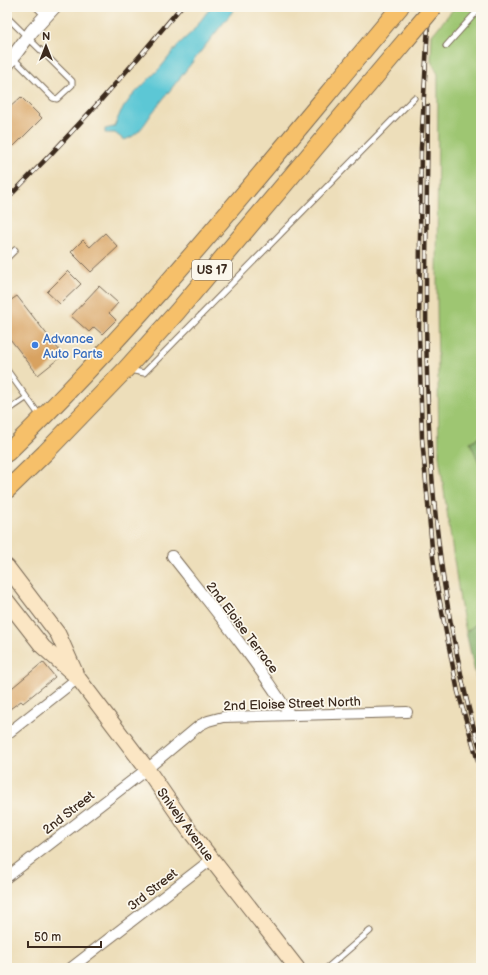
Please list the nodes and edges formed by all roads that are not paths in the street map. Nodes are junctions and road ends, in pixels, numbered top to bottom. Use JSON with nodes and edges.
{"nodes":[{"id":1,"x":400,"y":7,"type":"edge"},
{"id":2,"x":434,"y":7,"type":"edge"},
{"id":3,"x":481,"y":7,"type":"edge"},
{"id":4,"x":45,"y":10,"type":"edge"},
{"id":5,"x":7,"y":17,"type":"edge"},
{"id":6,"x":28,"y":38,"type":"junction"},
{"id":7,"x":446,"y":46,"type":"dead end"},
{"id":8,"x":10,"y":61,"type":"edge"},
{"id":9,"x":414,"y":98,"type":"dead end"},
{"id":10,"x":15,"y":250,"type":"dead end"},
{"id":11,"x":7,"y":258,"type":"edge"},
{"id":12,"x":126,"y":369,"type":"junction"},
{"id":13,"x":7,"y":370,"type":"edge"},
{"id":14,"x":26,"y":398,"type":"junction"},
{"id":15,"x":7,"y":411,"type":"edge"},
{"id":16,"x":42,"y":419,"type":"junction"},
{"id":17,"x":7,"y":453,"type":"edge"},
{"id":18,"x":7,"y":490,"type":"edge"},
{"id":19,"x":172,"y":556,"type":"dead end"},
{"id":20,"x":7,"y":567,"type":"edge"},
{"id":21,"x":7,"y":601,"type":"edge"},
{"id":22,"x":78,"y":678,"type":"junction"},
{"id":23,"x":406,"y":712,"type":"dead end"},
{"id":24,"x":290,"y":716,"type":"junction"},
{"id":25,"x":7,"y":734,"type":"edge"},
{"id":26,"x":147,"y":769,"type":"junction"},
{"id":27,"x":212,"y":859,"type":"junction"},
{"id":28,"x":7,"y":877,"type":"edge"},
{"id":29,"x":370,"y":931,"type":"dead end"},
{"id":30,"x":292,"y":966,"type":"edge"},
{"id":31,"x":71,"y":968,"type":"edge"},
{"id":32,"x":327,"y":968,"type":"edge"}],
"edges":[{"from":1,"to":16,"type":"highway","number":"US 17"},
{"from":2,"to":12,"type":"highway","number":"US 17","bridge":true},
{"from":3,"to":7,"type":"lane"},
{"from":4,"to":6,"type":"street"},
{"from":5,"to":6,"type":"lane"},
{"from":6,"to":8,"type":"street"},
{"from":6,"to":8,"type":"lane"},
{"from":9,"to":12,"type":"lane"},
{"from":10,"to":11,"type":"lane"},
{"from":12,"to":18,"type":"highway","number":"US 17"},
{"from":13,"to":14,"type":"lane"},
{"from":14,"to":15,"type":"lane"},
{"from":14,"to":16,"type":"lane"},
{"from":16,"to":17,"type":"highway","number":"US 17"},
{"from":19,"to":24,"type":"street","name":"2nd Eloise Terrace"},
{"from":20,"to":22,"type":"main road","name":"Snively Avenue"},
{"from":21,"to":22,"type":"main road","name":"Snively Avenue"},
{"from":22,"to":25,"type":"street"},
{"from":22,"to":26,"type":"main road","name":"Snively Avenue"},
{"from":23,"to":24,"type":"street","name":"2nd Eloise Street North"},
{"from":24,"to":26,"type":"street","name":"2nd Eloise Street North"},
{"from":26,"to":27,"type":"main road","name":"Snively Avenue"},
{"from":26,"to":28,"type":"street","name":"2nd Street"},
{"from":27,"to":30,"type":"main road","name":"Snively Avenue"},
{"from":27,"to":31,"type":"street","name":"3rd Street"},
{"from":29,"to":32,"type":"lane"}]}
